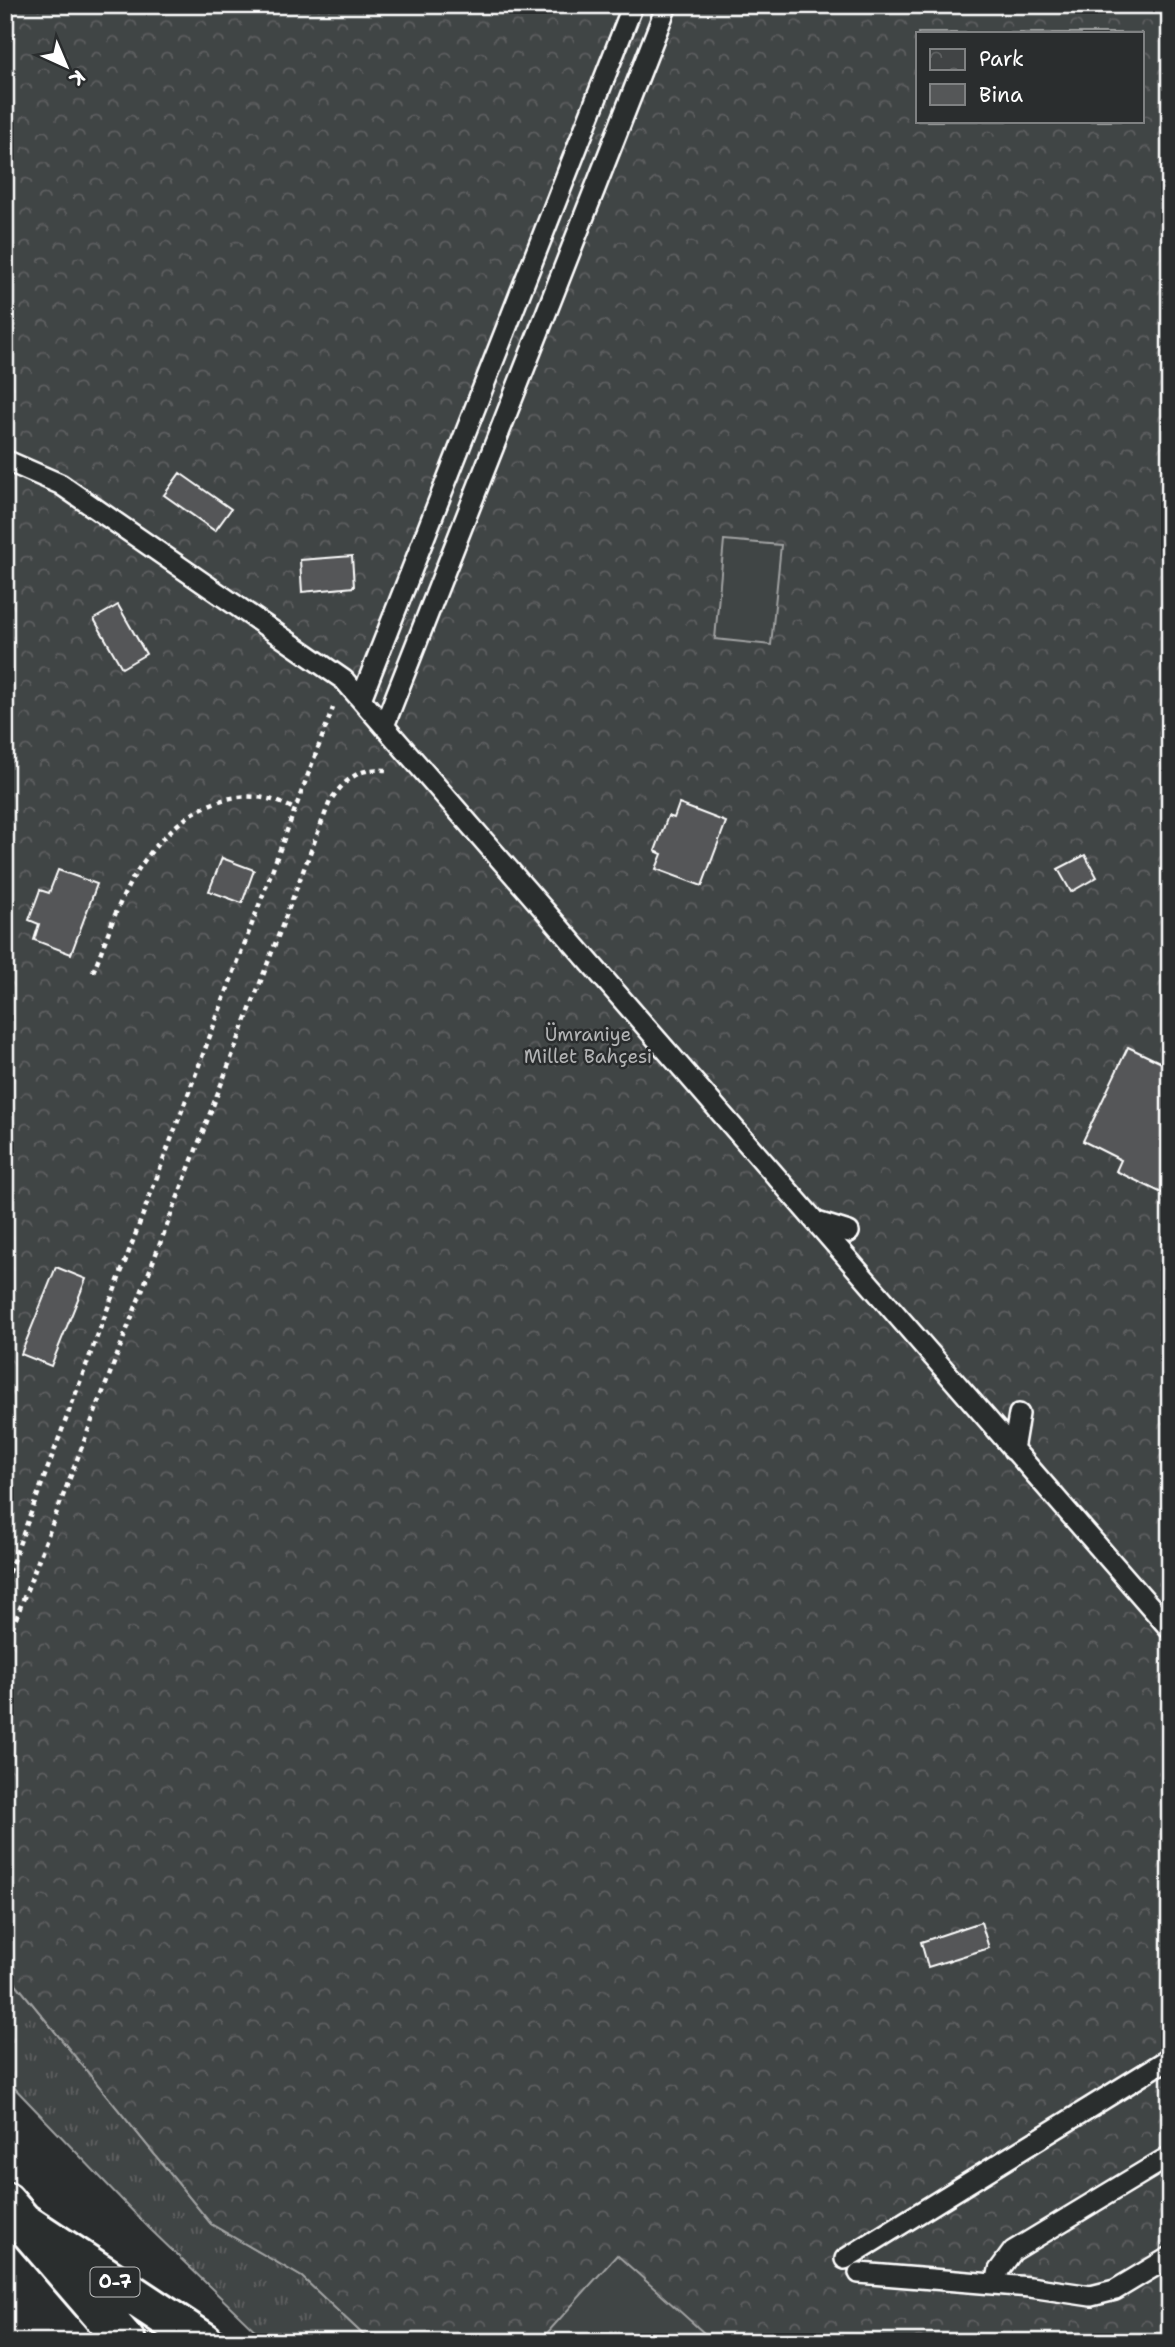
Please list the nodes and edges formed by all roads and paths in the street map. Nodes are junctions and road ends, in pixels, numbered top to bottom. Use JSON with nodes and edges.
{"nodes":[{"id":1,"x":633,"y":5,"type":"edge"},
{"id":2,"x":667,"y":5,"type":"edge"},
{"id":3,"x":5,"y":460,"type":"edge"},
{"id":4,"x":344,"y":680,"type":"junction"},
{"id":5,"x":361,"y":699,"type":"junction"},
{"id":6,"x":384,"y":726,"type":"junction"},
{"id":7,"x":393,"y":772,"type":"dead end"},
{"id":8,"x":296,"y":810,"type":"junction"},
{"id":9,"x":93,"y":972,"type":"dead end"},
{"id":10,"x":816,"y":1222,"type":"junction"},
{"id":11,"x":849,"y":1232,"type":"dead end"},
{"id":12,"x":1019,"y":1414,"type":"dead end"},
{"id":13,"x":1013,"y":1450,"type":"junction"},
{"id":14,"x":5,"y":1583,"type":"edge"},
{"id":15,"x":1170,"y":1629,"type":"edge"},
{"id":16,"x":5,"y":1647,"type":"edge"},
{"id":17,"x":1170,"y":2058,"type":"edge"},
{"id":18,"x":1170,"y":2155,"type":"edge"},
{"id":19,"x":15,"y":2213,"type":"edge"},
{"id":20,"x":1170,"y":2257,"type":"edge"},
{"id":21,"x":996,"y":2284,"type":"junction"},
{"id":22,"x":126,"y":2342,"type":"edge"},
{"id":23,"x":204,"y":2342,"type":"edge"}],
"edges":[{"from":1,"to":5,"type":"lane"},
{"from":2,"to":6,"type":"lane"},
{"from":3,"to":4,"type":"lane"},
{"from":4,"to":5,"type":"lane"},
{"from":4,"to":8,"type":"path"},
{"from":5,"to":6,"type":"lane"},
{"from":6,"to":10,"type":"lane"},
{"from":7,"to":16,"type":"path"},
{"from":8,"to":9,"type":"path"},
{"from":8,"to":14,"type":"path"},
{"from":10,"to":11,"type":"lane"},
{"from":10,"to":13,"type":"lane"},
{"from":12,"to":13,"type":"lane"},
{"from":13,"to":15,"type":"lane"},
{"from":17,"to":21,"type":"lane"},
{"from":18,"to":21,"type":"lane"},
{"from":19,"to":22,"type":"highway"},
{"from":19,"to":23,"type":"highway","number":"O-7"},
{"from":20,"to":21,"type":"lane"}]}
